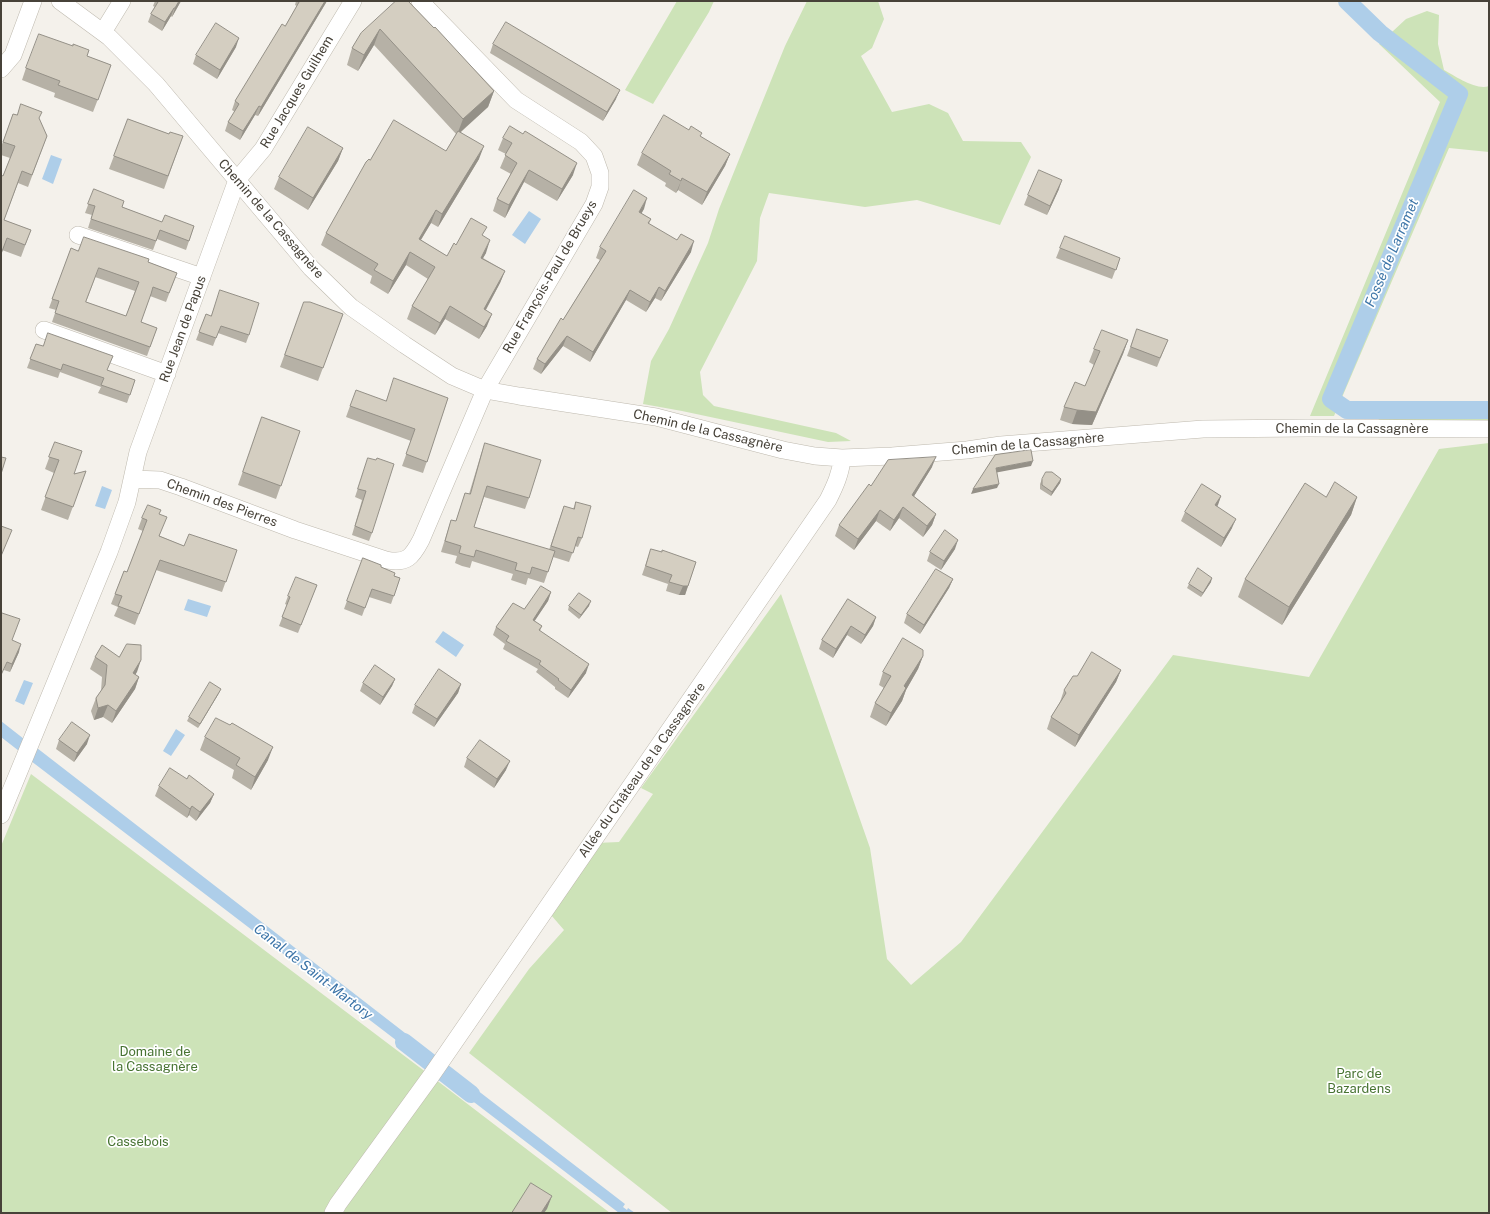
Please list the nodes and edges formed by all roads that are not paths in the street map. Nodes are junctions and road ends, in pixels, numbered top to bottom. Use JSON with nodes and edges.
{"nodes":[{"id":1,"x":33,"y":1,"type":"edge"},
{"id":2,"x":60,"y":1,"type":"edge"},
{"id":3,"x":122,"y":1,"type":"edge"},
{"id":4,"x":353,"y":1,"type":"edge"},
{"id":5,"x":420,"y":1,"type":"edge"},
{"id":6,"x":103,"y":32,"type":"junction"},
{"id":7,"x":1,"y":69,"type":"edge"},
{"id":8,"x":237,"y":180,"type":"junction"},
{"id":9,"x":78,"y":235,"type":"dead end"},
{"id":10,"x":202,"y":277,"type":"junction"},
{"id":11,"x":44,"y":330,"type":"dead end"},
{"id":12,"x":166,"y":374,"type":"junction"},
{"id":13,"x":485,"y":390,"type":"junction"},
{"id":14,"x":1489,"y":429,"type":"edge"},
{"id":15,"x":842,"y":458,"type":"junction"},
{"id":16,"x":132,"y":479,"type":"junction"},
{"id":17,"x":1,"y":815,"type":"edge"},
{"id":18,"x":333,"y":1213,"type":"edge"}],
"edges":[{"from":1,"to":7,"type":"street"},
{"from":2,"to":6,"type":"street","name":"Chemin de la Cassagnère"},
{"from":3,"to":6,"type":"street"},
{"from":4,"to":8,"type":"street","name":"Rue Jacques Guilhem"},
{"from":5,"to":13,"type":"street","name":"Rue François-Paul de Brueys"},
{"from":6,"to":8,"type":"street","name":"Chemin de la Cassagnère"},
{"from":8,"to":10,"type":"street","name":"Rue Jean de Papus"},
{"from":8,"to":13,"type":"street","name":"Chemin de la Cassagnère"},
{"from":9,"to":10,"type":"street"},
{"from":10,"to":12,"type":"street","name":"Rue Jean de Papus"},
{"from":11,"to":12,"type":"street"},
{"from":12,"to":16,"type":"street","name":"Rue Jean de Papus"},
{"from":13,"to":15,"type":"street","name":"Chemin de la Cassagnère"},
{"from":13,"to":16,"type":"street","name":"Chemin des Pierres"},
{"from":14,"to":15,"type":"street","name":"Chemin de la Cassagnère"},
{"from":15,"to":18,"type":"street","name":"Allée du Château de la Cassagnère"},
{"from":16,"to":17,"type":"street"}]}
